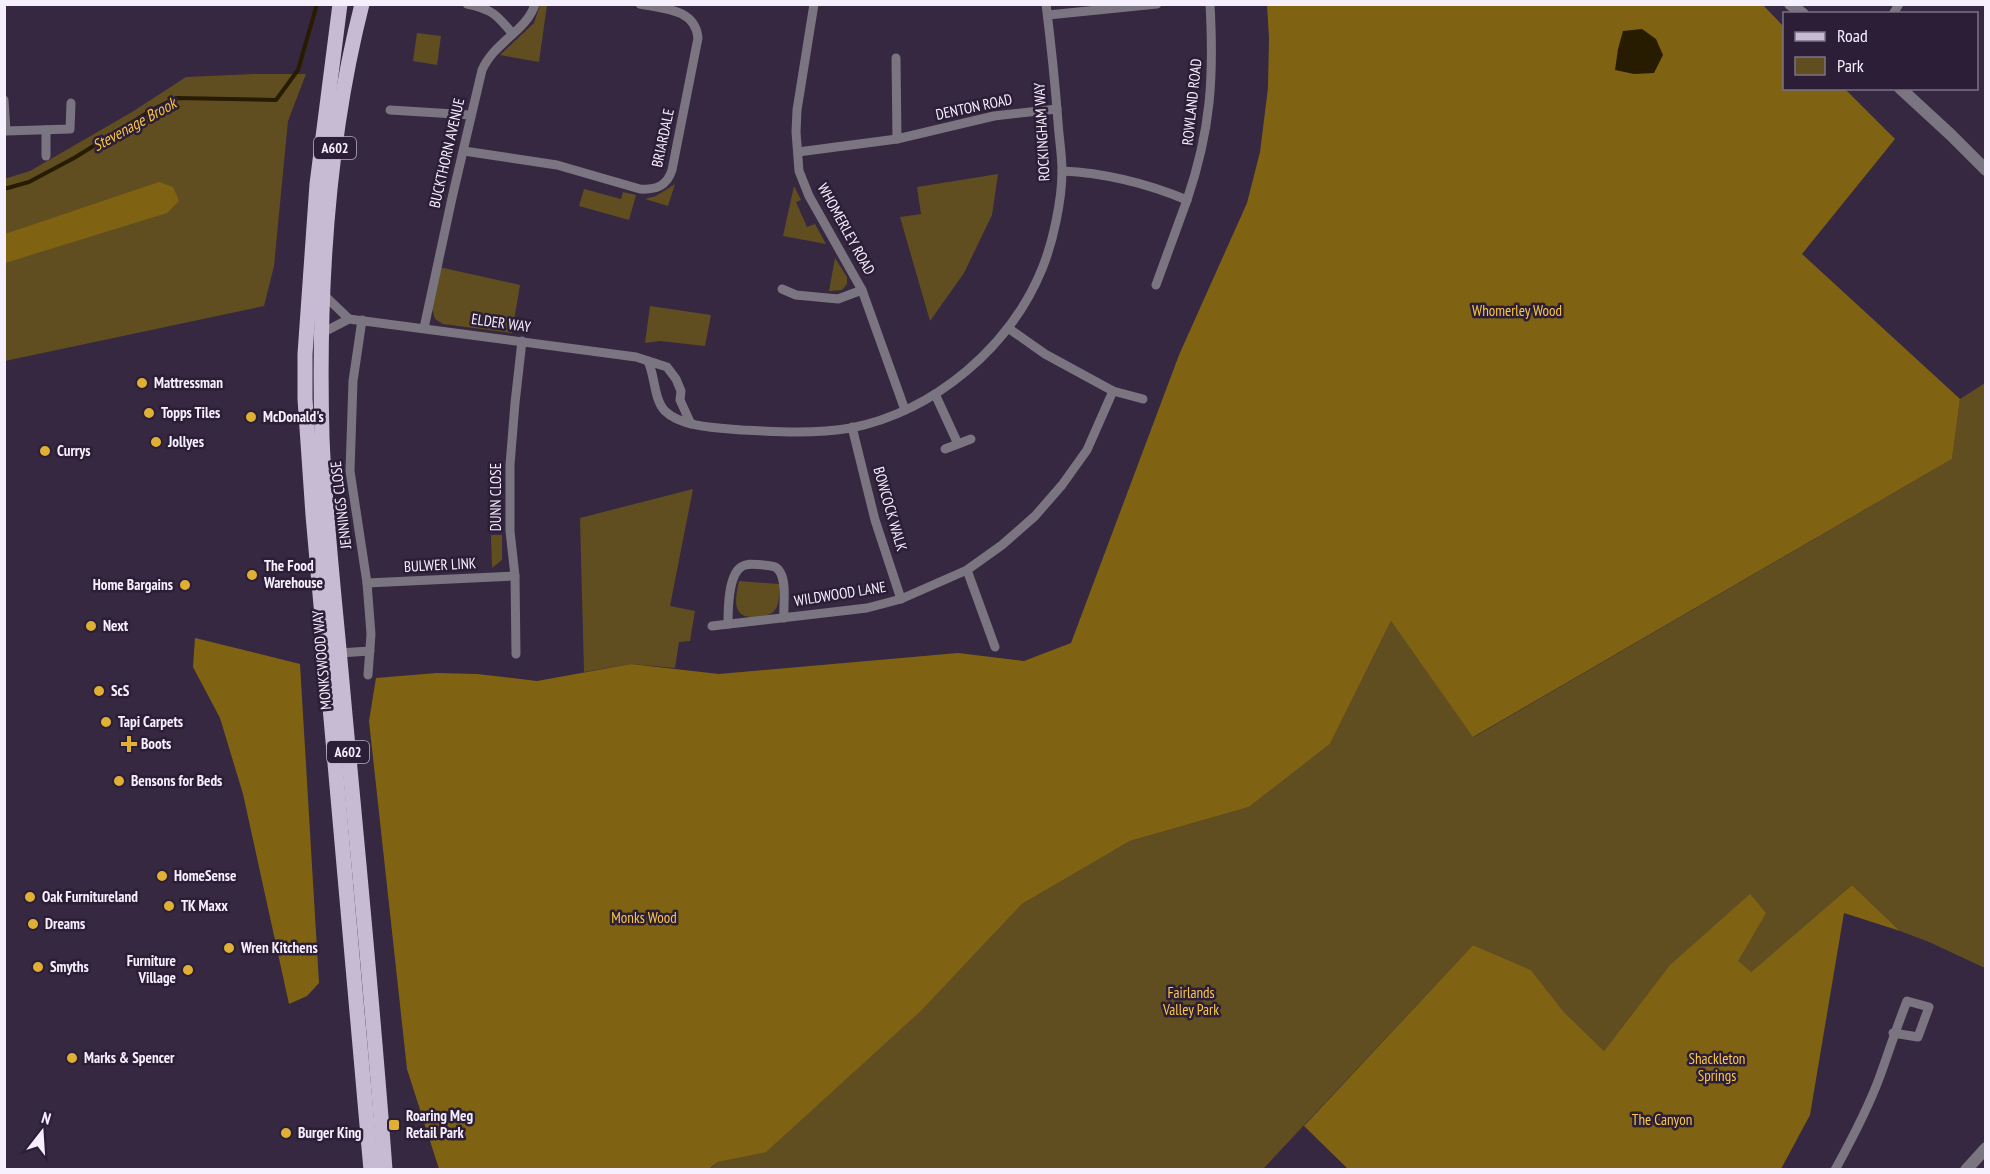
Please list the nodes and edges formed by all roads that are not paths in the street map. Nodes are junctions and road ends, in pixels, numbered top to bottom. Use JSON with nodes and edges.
{"nodes":[{"id":1,"x":340,"y":4,"type":"edge"},
{"id":2,"x":362,"y":4,"type":"edge"},
{"id":3,"x":467,"y":4,"type":"edge"},
{"id":4,"x":535,"y":4,"type":"edge"},
{"id":5,"x":640,"y":4,"type":"edge"},
{"id":6,"x":814,"y":4,"type":"edge"},
{"id":7,"x":1046,"y":4,"type":"edge"},
{"id":8,"x":1157,"y":4,"type":"edge"},
{"id":9,"x":1210,"y":4,"type":"edge"},
{"id":10,"x":1048,"y":15,"type":"junction"},
{"id":11,"x":512,"y":33,"type":"junction"},
{"id":12,"x":896,"y":58,"type":"dead end"},
{"id":13,"x":1902,"y":90,"type":"edge"},
{"id":14,"x":4,"y":100,"type":"edge"},
{"id":15,"x":71,"y":103,"type":"dead end"},
{"id":16,"x":1057,"y":109,"type":"junction"},
{"id":17,"x":390,"y":110,"type":"dead end"},
{"id":18,"x":471,"y":115,"type":"junction"},
{"id":19,"x":46,"y":130,"type":"junction"},
{"id":20,"x":897,"y":139,"type":"junction"},
{"id":21,"x":464,"y":151,"type":"junction"},
{"id":22,"x":798,"y":152,"type":"junction"},
{"id":23,"x":46,"y":156,"type":"dead end"},
{"id":24,"x":1986,"y":170,"type":"edge"},
{"id":25,"x":1062,"y":171,"type":"junction"},
{"id":26,"x":1187,"y":200,"type":"junction"},
{"id":27,"x":1156,"y":285,"type":"dead end"},
{"id":28,"x":782,"y":289,"type":"dead end"},
{"id":29,"x":862,"y":290,"type":"junction"},
{"id":30,"x":323,"y":294,"type":"junction"},
{"id":31,"x":349,"y":319,"type":"junction"},
{"id":32,"x":362,"y":320,"type":"junction"},
{"id":33,"x":424,"y":328,"type":"junction"},
{"id":34,"x":1008,"y":328,"type":"junction"},
{"id":35,"x":322,"y":333,"type":"junction"},
{"id":36,"x":522,"y":341,"type":"junction"},
{"id":37,"x":648,"y":361,"type":"junction"},
{"id":38,"x":1113,"y":391,"type":"junction"},
{"id":39,"x":935,"y":394,"type":"junction"},
{"id":40,"x":1143,"y":399,"type":"dead end"},
{"id":41,"x":905,"y":410,"type":"junction"},
{"id":42,"x":691,"y":424,"type":"junction"},
{"id":43,"x":852,"y":428,"type":"junction"},
{"id":44,"x":971,"y":439,"type":"dead end"},
{"id":45,"x":958,"y":444,"type":"junction"},
{"id":46,"x":945,"y":448,"type":"dead end"},
{"id":47,"x":967,"y":570,"type":"junction"},
{"id":48,"x":515,"y":576,"type":"junction"},
{"id":49,"x":367,"y":583,"type":"junction"},
{"id":50,"x":901,"y":599,"type":"junction"},
{"id":51,"x":784,"y":618,"type":"junction"},
{"id":52,"x":728,"y":624,"type":"junction"},
{"id":53,"x":712,"y":626,"type":"dead end"},
{"id":54,"x":995,"y":647,"type":"dead end"},
{"id":55,"x":370,"y":651,"type":"junction"},
{"id":56,"x":339,"y":653,"type":"junction"},
{"id":57,"x":516,"y":654,"type":"dead end"},
{"id":58,"x":368,"y":675,"type":"dead end"},
{"id":59,"x":1893,"y":1033,"type":"junction"},
{"id":60,"x":1986,"y":1148,"type":"edge"},
{"id":61,"x":371,"y":1170,"type":"edge"},
{"id":62,"x":385,"y":1170,"type":"edge"},
{"id":63,"x":1835,"y":1170,"type":"edge"},
{"id":64,"x":1966,"y":1170,"type":"edge"}],
"edges":[{"from":1,"to":61,"type":"main road","name":"MONKSWOOD WAY","number":"A602"},
{"from":2,"to":30,"type":"main road","name":"MONKSWOOD WAY","number":"A602"},
{"from":3,"to":11,"type":"street"},
{"from":4,"to":11,"type":"street","name":"BUCKTHORN AVENUE"},
{"from":5,"to":21,"type":"street","name":"BRIARDALE"},
{"from":6,"to":22,"type":"street","name":"WHOMERLEY ROAD"},
{"from":7,"to":10,"type":"street","name":"ROCKINGHAM WAY"},
{"from":8,"to":10,"type":"street"},
{"from":9,"to":26,"type":"street","name":"ROWLAND ROAD"},
{"from":10,"to":16,"type":"street","name":"ROCKINGHAM WAY"},
{"from":11,"to":18,"type":"street","name":"BUCKTHORN AVENUE"},
{"from":12,"to":20,"type":"street"},
{"from":13,"to":24,"type":"street"},
{"from":14,"to":19,"type":"street"},
{"from":15,"to":19,"type":"street"},
{"from":16,"to":20,"type":"street","name":"DENTON ROAD"},
{"from":16,"to":25,"type":"street","name":"ROCKINGHAM WAY"},
{"from":17,"to":18,"type":"street"},
{"from":18,"to":21,"type":"street","name":"BUCKTHORN AVENUE"},
{"from":19,"to":23,"type":"street"},
{"from":20,"to":22,"type":"street","name":"DENTON ROAD"},
{"from":21,"to":33,"type":"street","name":"BUCKTHORN AVENUE"},
{"from":22,"to":29,"type":"street","name":"WHOMERLEY ROAD"},
{"from":25,"to":26,"type":"street"},
{"from":25,"to":34,"type":"street","name":"ROCKINGHAM WAY"},
{"from":26,"to":27,"type":"street","name":"ROWLAND ROAD"},
{"from":28,"to":29,"type":"street","name":"WHOMERLEY ROAD"},
{"from":29,"to":41,"type":"street","name":"WHOMERLEY ROAD"},
{"from":30,"to":31,"type":"street"},
{"from":30,"to":35,"type":"main road","name":"MONKSWOOD WAY","number":"A602"},
{"from":31,"to":32,"type":"street","name":"ELDER WAY"},
{"from":31,"to":35,"type":"street"},
{"from":32,"to":33,"type":"street","name":"ELDER WAY"},
{"from":32,"to":49,"type":"street","name":"JENNINGS CLOSE"},
{"from":33,"to":36,"type":"street","name":"ELDER WAY"},
{"from":34,"to":38,"type":"street"},
{"from":34,"to":39,"type":"street","name":"ROCKINGHAM WAY"},
{"from":35,"to":56,"type":"main road","name":"MONKSWOOD WAY","number":"A602"},
{"from":36,"to":37,"type":"street","name":"ELDER WAY"},
{"from":36,"to":48,"type":"street","name":"DUNN CLOSE"},
{"from":37,"to":42,"type":"street"},
{"from":37,"to":42,"type":"street","name":"ELDER WAY"},
{"from":38,"to":40,"type":"street"},
{"from":38,"to":47,"type":"street","name":"WILDWOOD LANE"},
{"from":39,"to":41,"type":"street","name":"ROCKINGHAM WAY"},
{"from":39,"to":45,"type":"street"},
{"from":41,"to":43,"type":"street","name":"ROCKINGHAM WAY"},
{"from":42,"to":43,"type":"street","name":"ROCKINGHAM WAY"},
{"from":43,"to":50,"type":"street","name":"BOWCOCK WALK"},
{"from":44,"to":45,"type":"street"},
{"from":45,"to":46,"type":"street"},
{"from":47,"to":50,"type":"street","name":"WILDWOOD LANE"},
{"from":47,"to":54,"type":"street"},
{"from":48,"to":49,"type":"street","name":"BULWER LINK"},
{"from":48,"to":57,"type":"street","name":"DUNN CLOSE"},
{"from":49,"to":55,"type":"street","name":"JENNINGS CLOSE"},
{"from":50,"to":51,"type":"street","name":"WILDWOOD LANE"},
{"from":51,"to":52,"type":"street","name":"WILDWOOD LANE"},
{"from":51,"to":52,"type":"street","name":"WILDWOOD LANE"},
{"from":52,"to":53,"type":"street","name":"WILDWOOD LANE"},
{"from":55,"to":56,"type":"street"},
{"from":55,"to":58,"type":"street","name":"JENNINGS CLOSE"},
{"from":56,"to":62,"type":"main road","name":"MONKSWOOD WAY","number":"A602"},
{"from":59,"to":59,"type":"street"},
{"from":59,"to":63,"type":"street"},
{"from":60,"to":64,"type":"street"}]}
